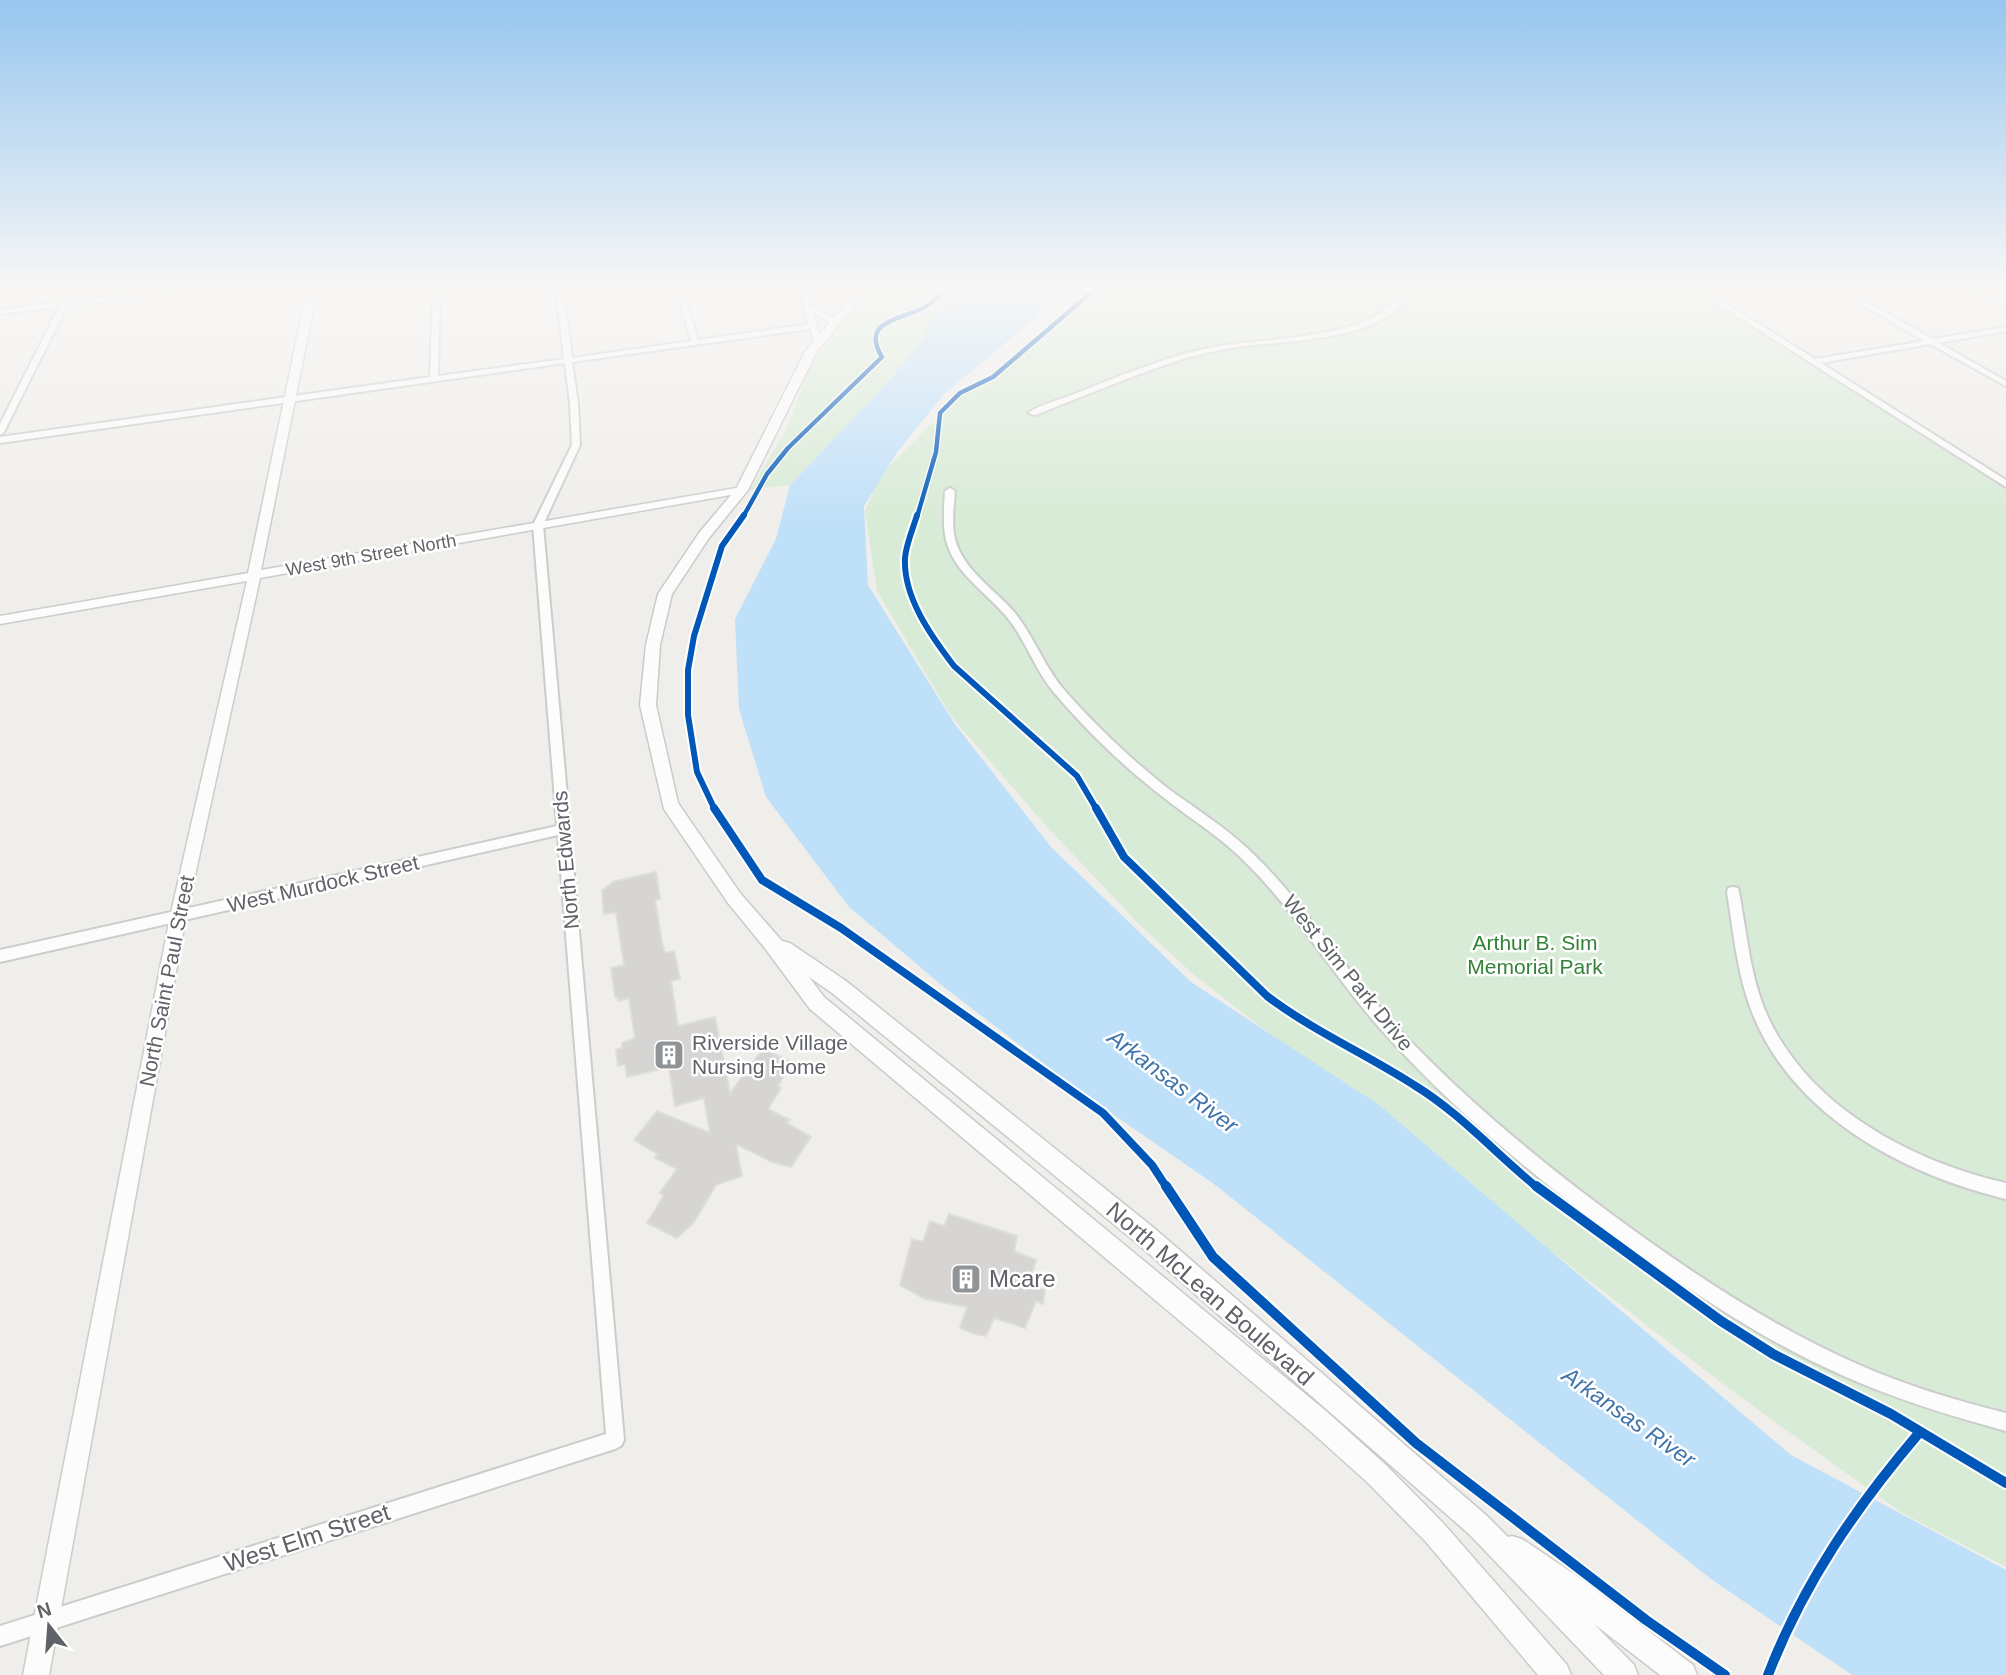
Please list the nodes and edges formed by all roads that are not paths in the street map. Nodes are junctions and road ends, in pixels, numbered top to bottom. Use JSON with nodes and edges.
{"nodes":[{"id":1,"x":32,"y":368,"type":"edge"},
{"id":2,"x":298,"y":368,"type":"edge"},
{"id":3,"x":434,"y":368,"type":"edge"},
{"id":4,"x":515,"y":368,"type":"edge"},
{"id":5,"x":570,"y":368,"type":"edge"},
{"id":6,"x":802,"y":368,"type":"edge"},
{"id":7,"x":1149,"y":368,"type":"edge"},
{"id":8,"x":1823,"y":368,"type":"edge"},
{"id":9,"x":1978,"y":368,"type":"edge"},
{"id":10,"x":434,"y":379,"type":"junction"},
{"id":11,"x":2006,"y":384,"type":"edge"},
{"id":12,"x":292,"y":398,"type":"junction"},
{"id":13,"x":1032,"y":413,"type":"dead end"},
{"id":14,"x":0,"y":432,"type":"edge"},
{"id":15,"x":0,"y":440,"type":"edge"},
{"id":16,"x":2006,"y":484,"type":"edge"},
{"id":17,"x":742,"y":490,"type":"junction"},
{"id":18,"x":950,"y":491,"type":"dead end"},
{"id":19,"x":538,"y":525,"type":"junction"},
{"id":20,"x":254,"y":576,"type":"junction"},
{"id":21,"x":0,"y":620,"type":"edge"},
{"id":22,"x":563,"y":829,"type":"junction"},
{"id":23,"x":1733,"y":892,"type":"dead end"},
{"id":24,"x":178,"y":917,"type":"junction"},
{"id":25,"x":771,"y":942,"type":"junction"},
{"id":26,"x":0,"y":956,"type":"edge"},
{"id":27,"x":2006,"y":1191,"type":"edge"},
{"id":28,"x":2006,"y":1422,"type":"edge"},
{"id":29,"x":615,"y":1440,"type":"joint"},
{"id":30,"x":1478,"y":1525,"type":"junction"},
{"id":31,"x":47,"y":1620,"type":"junction"},
{"id":32,"x":0,"y":1636,"type":"edge"},
{"id":33,"x":36,"y":1675,"type":"edge"},
{"id":34,"x":1557,"y":1675,"type":"edge"},
{"id":35,"x":1624,"y":1675,"type":"edge"},
{"id":36,"x":1682,"y":1675,"type":"edge"}],
"edges":[{"from":1,"to":14,"type":"street"},
{"from":2,"to":12,"type":"street","name":"North Saint Paul Street"},
{"from":3,"to":10,"type":"street"},
{"from":4,"to":10,"type":"street"},
{"from":5,"to":19,"type":"street"},
{"from":6,"to":17,"type":"main road","name":"North McLean Boulevard"},
{"from":7,"to":13,"type":"street"},
{"from":8,"to":16,"type":"street"},
{"from":9,"to":11,"type":"street"},
{"from":10,"to":12,"type":"street"},
{"from":12,"to":15,"type":"street"},
{"from":12,"to":20,"type":"street","name":"North Saint Paul Street"},
{"from":17,"to":19,"type":"street","name":"West 9th Street North"},
{"from":17,"to":25,"type":"main road","name":"North McLean Boulevard"},
{"from":18,"to":28,"type":"street","name":"West Sim Park Drive"},
{"from":19,"to":20,"type":"street","name":"West 9th Street North"},
{"from":19,"to":22,"type":"street","name":"North Edwards"},
{"from":20,"to":21,"type":"street","name":"West 9th Street North"},
{"from":20,"to":24,"type":"street","name":"North Saint Paul Street"},
{"from":22,"to":24,"type":"street","name":"West Murdock Street"},
{"from":22,"to":29,"type":"street","name":"North Edwards"},
{"from":23,"to":27,"type":"street"},
{"from":24,"to":26,"type":"street","name":"West Murdock Street"},
{"from":24,"to":31,"type":"street","name":"North Saint Paul Street"},
{"from":25,"to":30,"type":"main road","name":"North McLean Boulevard"},
{"from":25,"to":34,"type":"main road","name":"North McLean Boulevard"},
{"from":29,"to":31,"type":"street","name":"West Elm Street"},
{"from":30,"to":35,"type":"main road","name":"North McLean Boulevard"},
{"from":30,"to":36,"type":"main road"},
{"from":31,"to":32,"type":"street","name":"West Elm Street"},
{"from":31,"to":33,"type":"street","name":"North Saint Paul Street"}]}
